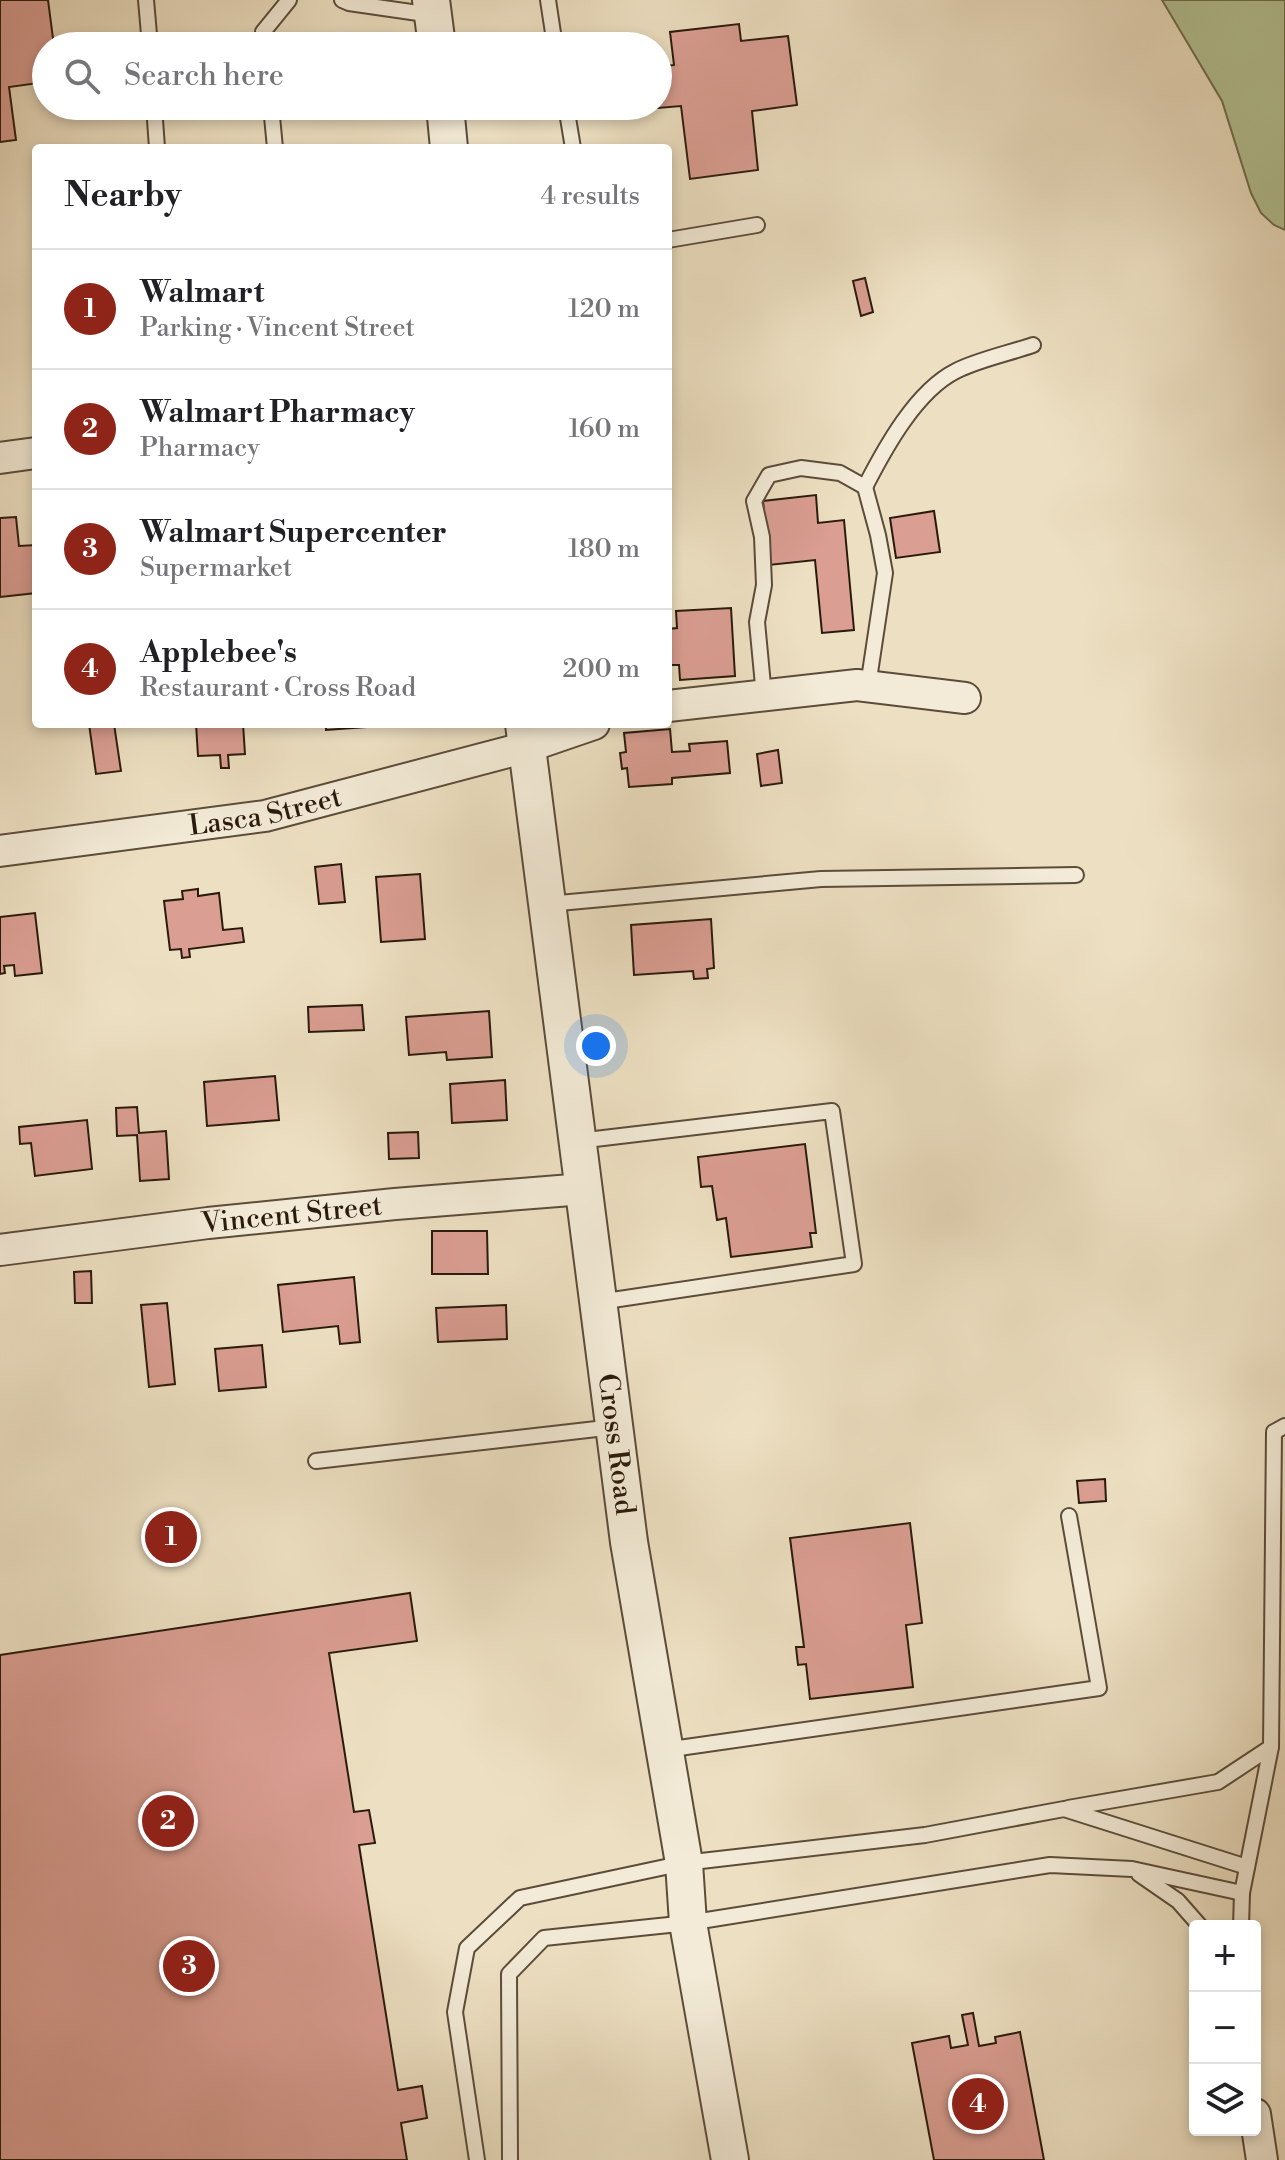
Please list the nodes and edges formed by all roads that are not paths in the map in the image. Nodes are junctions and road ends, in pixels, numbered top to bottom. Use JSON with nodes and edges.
{"nodes":[{"id":1,"x":146,"y":0,"type":"edge"},
{"id":2,"x":289,"y":0,"type":"edge"},
{"id":3,"x":342,"y":0,"type":"edge"},
{"id":4,"x":548,"y":0,"type":"edge"},
{"id":5,"x":434,"y":21,"type":"edge"},
{"id":6,"x":149,"y":32,"type":"edge"},
{"id":7,"x":263,"y":32,"type":"edge"},
{"id":8,"x":553,"y":32,"type":"edge"},
{"id":9,"x":155,"y":120,"type":"edge"},
{"id":10,"x":272,"y":120,"type":"edge"},
{"id":11,"x":446,"y":120,"type":"edge"},
{"id":12,"x":568,"y":120,"type":"edge"},
{"id":13,"x":157,"y":144,"type":"edge"},
{"id":14,"x":275,"y":144,"type":"edge"},
{"id":15,"x":449,"y":144,"type":"edge"},
{"id":16,"x":572,"y":144,"type":"edge"},
{"id":17,"x":757,"y":225,"type":"dead end"},
{"id":18,"x":672,"y":239,"type":"edge"},
{"id":19,"x":1033,"y":345,"type":"dead end"},
{"id":20,"x":32,"y":454,"type":"edge"},
{"id":21,"x":0,"y":458,"type":"edge"},
{"id":22,"x":865,"y":487,"type":"junction"},
{"id":23,"x":868,"y":686,"type":"junction"},
{"id":24,"x":764,"y":696,"type":"junction"},
{"id":25,"x":965,"y":698,"type":"dead end"},
{"id":26,"x":672,"y":706,"type":"edge"},
{"id":27,"x":569,"y":728,"type":"edge"},
{"id":28,"x":525,"y":735,"type":"edge"},
{"id":29,"x":0,"y":851,"type":"edge"},
{"id":30,"x":1076,"y":875,"type":"dead end"},
{"id":31,"x":547,"y":904,"type":"junction"},
{"id":32,"x":578,"y":1141,"type":"junction"},
{"id":33,"x":584,"y":1189,"type":"junction"},
{"id":34,"x":0,"y":1250,"type":"edge"},
{"id":35,"x":598,"y":1303,"type":"junction"},
{"id":36,"x":1285,"y":1426,"type":"edge"},
{"id":37,"x":614,"y":1427,"type":"junction"},
{"id":38,"x":316,"y":1461,"type":"dead end"},
{"id":39,"x":1069,"y":1516,"type":"dead end"},
{"id":40,"x":1271,"y":1747,"type":"junction"},
{"id":41,"x":665,"y":1750,"type":"junction"},
{"id":42,"x":1064,"y":1809,"type":"junction"},
{"id":43,"x":684,"y":1863,"type":"junction"},
{"id":44,"x":1247,"y":1867,"type":"junction"},
{"id":45,"x":1132,"y":1869,"type":"junction"},
{"id":46,"x":1242,"y":1893,"type":"junction"},
{"id":47,"x":1195,"y":1920,"type":"edge"},
{"id":48,"x":1241,"y":1920,"type":"edge"},
{"id":49,"x":688,"y":1923,"type":"junction"},
{"id":50,"x":1258,"y":2136,"type":"edge"},
{"id":51,"x":477,"y":2160,"type":"edge"},
{"id":52,"x":510,"y":2160,"type":"edge"},
{"id":53,"x":730,"y":2160,"type":"edge"},
{"id":54,"x":1262,"y":2160,"type":"edge"}],
"edges":[{"from":1,"to":6,"type":"lane"},
{"from":2,"to":7,"type":"lane"},
{"from":3,"to":5,"type":"lane"},
{"from":4,"to":8,"type":"lane"},
{"from":9,"to":13,"type":"lane"},
{"from":10,"to":14,"type":"lane"},
{"from":11,"to":15,"type":"street"},
{"from":12,"to":16,"type":"lane"},
{"from":17,"to":18,"type":"lane"},
{"from":19,"to":22,"type":"lane"},
{"from":20,"to":21,"type":"street"},
{"from":22,"to":23,"type":"lane"},
{"from":22,"to":24,"type":"lane"},
{"from":23,"to":24,"type":"street"},
{"from":23,"to":25,"type":"street"},
{"from":24,"to":26,"type":"street"},
{"from":27,"to":28,"type":"street","name":"Lasca Street"},
{"from":28,"to":29,"type":"street","name":"Lasca Street"},
{"from":28,"to":31,"type":"street","name":"Cross Road"},
{"from":30,"to":31,"type":"lane"},
{"from":31,"to":32,"type":"street","name":"Cross Road"},
{"from":32,"to":33,"type":"street","name":"Cross Road"},
{"from":32,"to":35,"type":"lane"},
{"from":33,"to":34,"type":"street","name":"Vincent Street"},
{"from":33,"to":35,"type":"street","name":"Cross Road"},
{"from":35,"to":37,"type":"street","name":"Cross Road"},
{"from":36,"to":40,"type":"lane"},
{"from":37,"to":38,"type":"lane"},
{"from":37,"to":41,"type":"street","name":"Cross Road"},
{"from":39,"to":41,"type":"lane"},
{"from":40,"to":42,"type":"lane"},
{"from":40,"to":44,"type":"lane"},
{"from":41,"to":43,"type":"street","name":"Cross Road"},
{"from":42,"to":43,"type":"lane"},
{"from":42,"to":44,"type":"lane"},
{"from":43,"to":49,"type":"street","name":"Cross Road"},
{"from":43,"to":51,"type":"lane"},
{"from":44,"to":46,"type":"lane"},
{"from":45,"to":46,"type":"lane"},
{"from":45,"to":47,"type":"lane"},
{"from":45,"to":49,"type":"lane"},
{"from":46,"to":48,"type":"lane"},
{"from":49,"to":52,"type":"lane"},
{"from":49,"to":53,"type":"street","name":"Cross Road"},
{"from":50,"to":54,"type":"street"}]}
